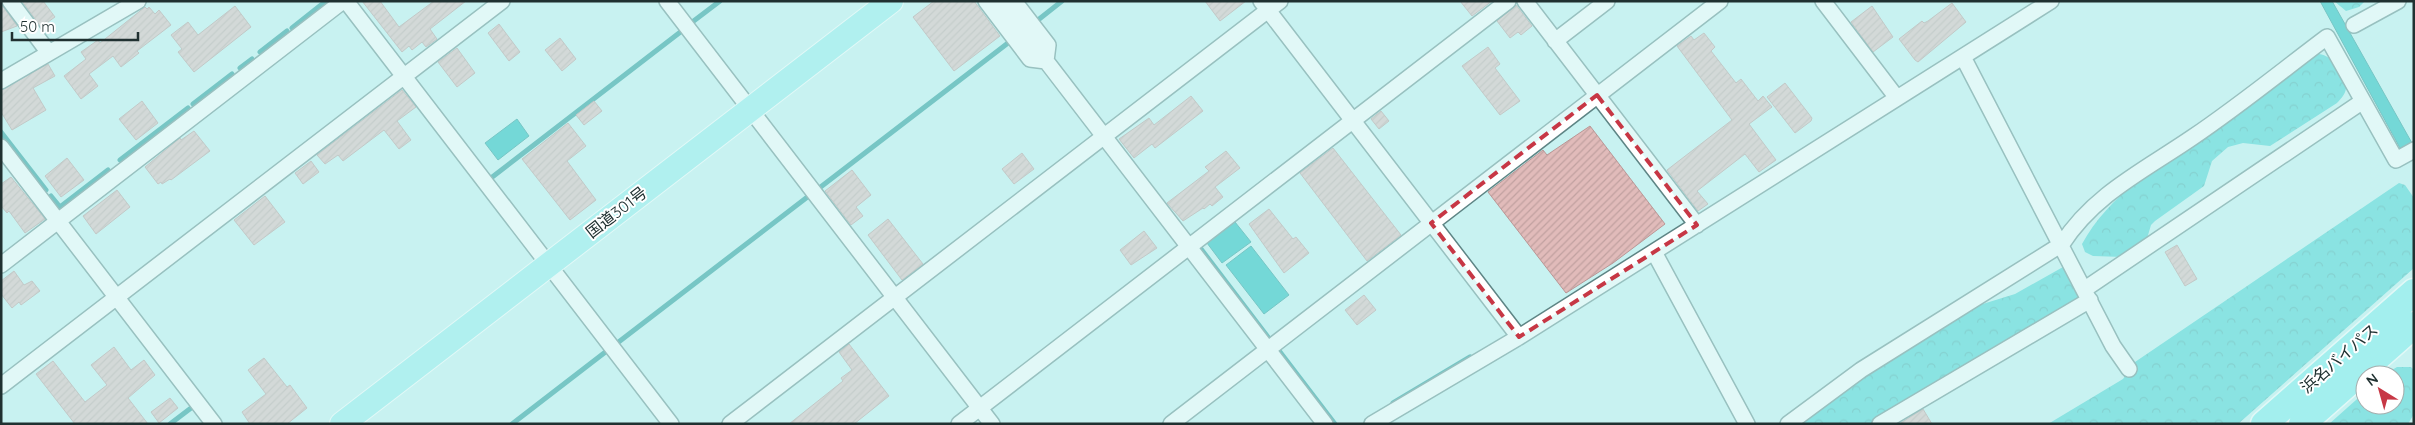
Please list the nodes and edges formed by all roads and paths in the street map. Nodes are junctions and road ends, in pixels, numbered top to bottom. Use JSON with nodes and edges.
{"nodes":[{"id":1,"x":10,"y":1,"type":"edge"},
{"id":2,"x":138,"y":1,"type":"edge"},
{"id":3,"x":344,"y":1,"type":"edge"},
{"id":4,"x":502,"y":1,"type":"edge"},
{"id":5,"x":668,"y":1,"type":"edge"},
{"id":6,"x":891,"y":1,"type":"edge"},
{"id":7,"x":986,"y":1,"type":"edge"},
{"id":8,"x":1000,"y":1,"type":"edge"},
{"id":9,"x":1014,"y":1,"type":"edge"},
{"id":10,"x":1508,"y":1,"type":"edge"},
{"id":11,"x":1525,"y":1,"type":"edge"},
{"id":12,"x":1607,"y":1,"type":"edge"},
{"id":13,"x":1720,"y":1,"type":"edge"},
{"id":14,"x":1823,"y":1,"type":"edge"},
{"id":15,"x":2051,"y":1,"type":"edge"},
{"id":16,"x":2398,"y":1,"type":"edge"},
{"id":17,"x":1270,"y":4,"type":"edge"},
{"id":18,"x":2354,"y":25,"type":"dead end"},
{"id":19,"x":1555,"y":41,"type":"junction"},
{"id":20,"x":50,"y":53,"type":"junction"},
{"id":21,"x":1963,"y":57,"type":"junction"},
{"id":22,"x":1046,"y":61,"type":"junction"},
{"id":23,"x":404,"y":76,"type":"junction"},
{"id":24,"x":1,"y":81,"type":"edge"},
{"id":25,"x":1597,"y":95,"type":"junction"},
{"id":26,"x":1897,"y":98,"type":"junction"},
{"id":27,"x":2363,"y":101,"type":"junction"},
{"id":28,"x":750,"y":109,"type":"junction"},
{"id":29,"x":1353,"y":121,"type":"junction"},
{"id":30,"x":1104,"y":136,"type":"junction"},
{"id":31,"x":1,"y":147,"type":"edge"},
{"id":32,"x":2414,"y":150,"type":"edge"},
{"id":33,"x":58,"y":221,"type":"junction"},
{"id":34,"x":1431,"y":223,"type":"junction"},
{"id":35,"x":1697,"y":225,"type":"junction"},
{"id":36,"x":2062,"y":244,"type":"junction"},
{"id":37,"x":1189,"y":247,"type":"junction"},
{"id":38,"x":1654,"y":252,"type":"junction"},
{"id":39,"x":549,"y":264,"type":"junction"},
{"id":40,"x":1,"y":265,"type":"edge"},
{"id":41,"x":2414,"y":292,"type":"edge"},
{"id":42,"x":2087,"y":295,"type":"junction"},
{"id":43,"x":117,"y":297,"type":"junction"},
{"id":44,"x":895,"y":297,"type":"junction"},
{"id":45,"x":2414,"y":325,"type":"edge"},
{"id":46,"x":1519,"y":337,"type":"junction"},
{"id":47,"x":1267,"y":349,"type":"junction"},
{"id":48,"x":2129,"y":369,"type":"dead end"},
{"id":49,"x":1,"y":386,"type":"edge"},
{"id":50,"x":980,"y":408,"type":"junction"},
{"id":51,"x":214,"y":424,"type":"edge"},
{"id":52,"x":342,"y":424,"type":"edge"},
{"id":53,"x":671,"y":424,"type":"edge"},
{"id":54,"x":730,"y":424,"type":"edge"},
{"id":55,"x":959,"y":424,"type":"edge"},
{"id":56,"x":992,"y":424,"type":"edge"},
{"id":57,"x":1171,"y":424,"type":"edge"},
{"id":58,"x":1324,"y":424,"type":"edge"},
{"id":59,"x":1372,"y":424,"type":"edge"},
{"id":60,"x":1747,"y":424,"type":"edge"},
{"id":61,"x":1788,"y":424,"type":"edge"},
{"id":62,"x":1880,"y":424,"type":"edge"},
{"id":63,"x":2264,"y":424,"type":"edge"},
{"id":64,"x":2302,"y":424,"type":"edge"}],
"edges":[{"from":1,"to":20,"type":"street"},
{"from":2,"to":20,"type":"street"},
{"from":3,"to":23,"type":"street"},
{"from":3,"to":33,"type":"street"},
{"from":4,"to":23,"type":"street"},
{"from":5,"to":28,"type":"street"},
{"from":6,"to":28,"type":"highway","name":"国道301号"},
{"from":7,"to":22,"type":"street"},
{"from":8,"to":22,"type":"street"},
{"from":9,"to":22,"type":"street"},
{"from":10,"to":29,"type":"street"},
{"from":11,"to":19,"type":"street"},
{"from":12,"to":19,"type":"street"},
{"from":13,"to":25,"type":"street"},
{"from":14,"to":26,"type":"street"},
{"from":15,"to":21,"type":"street"},
{"from":16,"to":18,"type":"street"},
{"from":17,"to":29,"type":"street"},
{"from":17,"to":30,"type":"street"},
{"from":19,"to":25,"type":"street"},
{"from":20,"to":24,"type":"street"},
{"from":21,"to":26,"type":"street"},
{"from":21,"to":36,"type":"street"},
{"from":22,"to":30,"type":"street"},
{"from":23,"to":39,"type":"street"},
{"from":23,"to":43,"type":"street"},
{"from":25,"to":34,"type":"street"},
{"from":25,"to":35,"type":"street"},
{"from":26,"to":35,"type":"street"},
{"from":27,"to":32,"type":"street"},
{"from":27,"to":36,"type":"street"},
{"from":27,"to":42,"type":"street"},
{"from":28,"to":39,"type":"highway","name":"国道301号"},
{"from":28,"to":44,"type":"street"},
{"from":29,"to":34,"type":"street"},
{"from":29,"to":37,"type":"street"},
{"from":30,"to":37,"type":"street"},
{"from":30,"to":44,"type":"street"},
{"from":31,"to":33,"type":"street"},
{"from":33,"to":40,"type":"street"},
{"from":33,"to":43,"type":"street"},
{"from":34,"to":46,"type":"street"},
{"from":34,"to":47,"type":"street"},
{"from":35,"to":38,"type":"street"},
{"from":36,"to":42,"type":"street"},
{"from":36,"to":61,"type":"street"},
{"from":37,"to":47,"type":"street"},
{"from":37,"to":50,"type":"street"},
{"from":38,"to":46,"type":"street"},
{"from":38,"to":60,"type":"street"},
{"from":39,"to":52,"type":"highway","name":"国道301号"},
{"from":39,"to":53,"type":"street"},
{"from":41,"to":63,"type":"highway","name":"浜名バイパス"},
{"from":42,"to":48,"type":"street"},
{"from":42,"to":62,"type":"street"},
{"from":43,"to":49,"type":"street"},
{"from":43,"to":51,"type":"street"},
{"from":44,"to":50,"type":"street"},
{"from":44,"to":54,"type":"street"},
{"from":45,"to":64,"type":"highway","name":"浜名バイパス"},
{"from":46,"to":59,"type":"street"},
{"from":47,"to":57,"type":"street"},
{"from":47,"to":58,"type":"street"},
{"from":50,"to":55,"type":"street"},
{"from":50,"to":56,"type":"street"}]}
